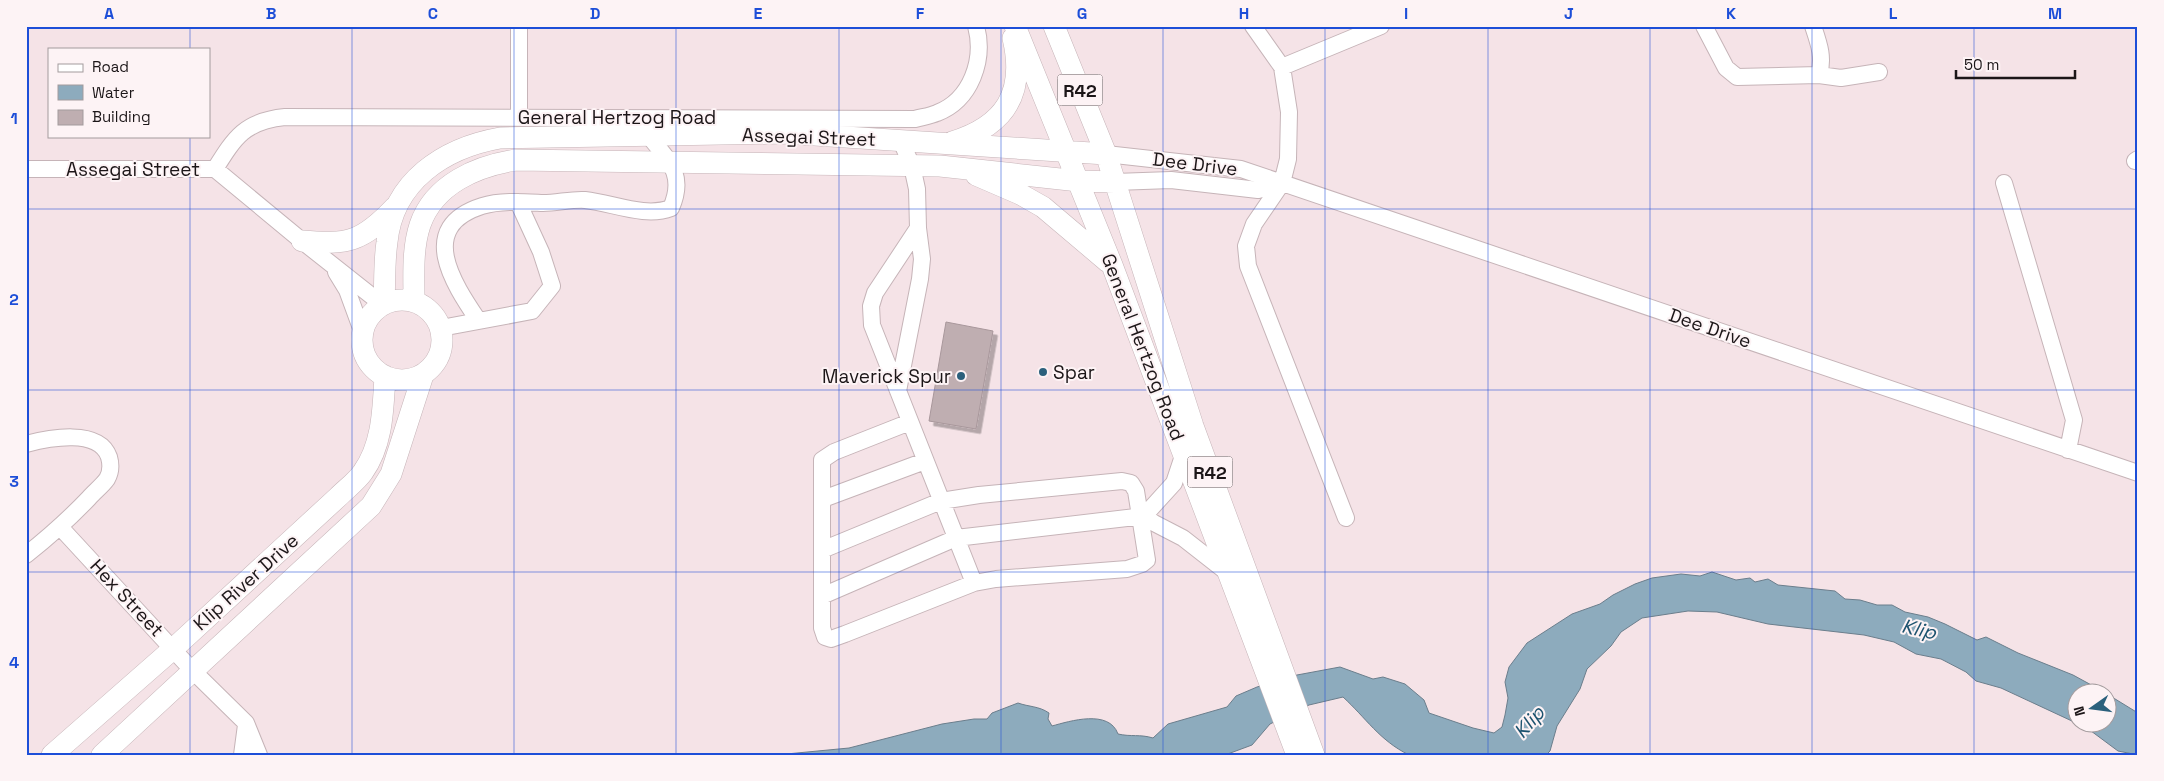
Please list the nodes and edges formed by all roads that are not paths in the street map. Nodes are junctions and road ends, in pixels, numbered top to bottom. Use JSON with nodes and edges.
{"nodes":[{"id":1,"x":519,"y":26,"type":"edge"},
{"id":2,"x":976,"y":26,"type":"edge"},
{"id":3,"x":1010,"y":26,"type":"edge"},
{"id":4,"x":1015,"y":26,"type":"edge"},
{"id":5,"x":1054,"y":26,"type":"edge"},
{"id":6,"x":1253,"y":26,"type":"edge"},
{"id":7,"x":1381,"y":26,"type":"edge"},
{"id":8,"x":1704,"y":26,"type":"edge"},
{"id":9,"x":1813,"y":26,"type":"edge"},
{"id":10,"x":1282,"y":67,"type":"junction"},
{"id":11,"x":1879,"y":72,"type":"dead end"},
{"id":12,"x":1819,"y":75,"type":"junction"},
{"id":13,"x":519,"y":116,"type":"junction"},
{"id":14,"x":648,"y":135,"type":"junction"},
{"id":15,"x":901,"y":142,"type":"junction"},
{"id":16,"x":945,"y":145,"type":"junction"},
{"id":17,"x":1067,"y":151,"type":"junction"},
{"id":18,"x":1106,"y":154,"type":"junction"},
{"id":19,"x":671,"y":162,"type":"junction"},
{"id":20,"x":912,"y":166,"type":"junction"},
{"id":21,"x":959,"y":167,"type":"junction"},
{"id":22,"x":26,"y":169,"type":"edge"},
{"id":23,"x":215,"y":169,"type":"junction"},
{"id":24,"x":1079,"y":181,"type":"junction"},
{"id":25,"x":1115,"y":182,"type":"junction"},
{"id":26,"x":1282,"y":183,"type":"junction"},
{"id":27,"x":2004,"y":183,"type":"dead end"},
{"id":28,"x":399,"y":202,"type":"junction"},
{"id":29,"x":518,"y":202,"type":"junction"},
{"id":30,"x":918,"y":228,"type":"junction"},
{"id":31,"x":302,"y":241,"type":"junction"},
{"id":32,"x":328,"y":260,"type":"junction"},
{"id":33,"x":1112,"y":265,"type":"junction"},
{"id":34,"x":414,"y":301,"type":"junction"},
{"id":35,"x":383,"y":304,"type":"junction"},
{"id":36,"x":478,"y":320,"type":"junction"},
{"id":37,"x":441,"y":328,"type":"junction"},
{"id":38,"x":362,"y":332,"type":"junction"},
{"id":39,"x":423,"y":374,"type":"junction"},
{"id":40,"x":385,"y":376,"type":"junction"},
{"id":41,"x":898,"y":392,"type":"junction"},
{"id":42,"x":910,"y":422,"type":"junction"},
{"id":43,"x":26,"y":444,"type":"edge"},
{"id":44,"x":2068,"y":450,"type":"junction"},
{"id":45,"x":1184,"y":453,"type":"junction"},
{"id":46,"x":925,"y":461,"type":"junction"},
{"id":47,"x":2138,"y":473,"type":"edge"},
{"id":48,"x":822,"y":499,"type":"junction"},
{"id":49,"x":941,"y":501,"type":"junction"},
{"id":50,"x":1142,"y":516,"type":"junction"},
{"id":51,"x":1346,"y":518,"type":"dead end"},
{"id":52,"x":61,"y":528,"type":"junction"},
{"id":53,"x":956,"y":538,"type":"junction"},
{"id":54,"x":822,"y":550,"type":"junction"},
{"id":55,"x":26,"y":554,"type":"edge"},
{"id":56,"x":1229,"y":574,"type":"junction"},
{"id":57,"x":974,"y":583,"type":"junction"},
{"id":58,"x":822,"y":596,"type":"junction"},
{"id":59,"x":1260,"y":635,"type":"junction"},
{"id":60,"x":174,"y":648,"type":"junction"},
{"id":61,"x":192,"y":670,"type":"junction"},
{"id":62,"x":246,"y":722,"type":"junction"},
{"id":63,"x":52,"y":755,"type":"edge"},
{"id":64,"x":102,"y":755,"type":"edge"},
{"id":65,"x":242,"y":755,"type":"edge"},
{"id":66,"x":259,"y":755,"type":"edge"},
{"id":67,"x":1297,"y":755,"type":"edge"},
{"id":68,"x":1314,"y":755,"type":"edge"}],
"edges":[{"from":1,"to":13,"type":"street"},
{"from":2,"to":13,"type":"street","name":"General Hertzog Road"},
{"from":3,"to":16,"type":"main road"},
{"from":4,"to":17,"type":"main road","name":"General Hertzog Road","number":"R42"},
{"from":5,"to":18,"type":"main road","name":"General Hertzog Road","number":"R42"},
{"from":6,"to":10,"type":"street"},
{"from":7,"to":10,"type":"street"},
{"from":8,"to":12,"type":"street"},
{"from":9,"to":12,"type":"street"},
{"from":10,"to":26,"type":"street"},
{"from":11,"to":12,"type":"street"},
{"from":13,"to":23,"type":"street","name":"General Hertzog Road"},
{"from":14,"to":15,"type":"main road","name":"Assegai Street"},
{"from":14,"to":19,"type":"street"},
{"from":14,"to":28,"type":"main road","name":"Assegai Street"},
{"from":15,"to":16,"type":"main road","name":"Assegai Street"},
{"from":15,"to":20,"type":"street"},
{"from":16,"to":17,"type":"main road","name":"Assegai Street"},
{"from":17,"to":18,"type":"main road","name":"Assegai Street"},
{"from":17,"to":24,"type":"main road","name":"General Hertzog Road","number":"R42"},
{"from":18,"to":25,"type":"main road","name":"General Hertzog Road","number":"R42"},
{"from":18,"to":26,"type":"street","name":"Dee Drive"},
{"from":19,"to":20,"type":"main road","name":"Assegai Street"},
{"from":19,"to":29,"type":"street"},
{"from":19,"to":34,"type":"main road","name":"Assegai Street"},
{"from":20,"to":21,"type":"main road","name":"Assegai Street"},
{"from":20,"to":30,"type":"street"},
{"from":21,"to":24,"type":"main road","name":"Assegai Street"},
{"from":21,"to":33,"type":"main road"},
{"from":22,"to":23,"type":"street","name":"Assegai Street"},
{"from":23,"to":31,"type":"street","name":"Assegai Street"},
{"from":24,"to":25,"type":"main road","name":"Assegai Street"},
{"from":24,"to":33,"type":"main road","name":"General Hertzog Road","number":"R42"},
{"from":25,"to":26,"type":"street","name":"Dee Drive"},
{"from":25,"to":59,"type":"main road","name":"General Hertzog Road","number":"R42"},
{"from":26,"to":44,"type":"street","name":"Dee Drive"},
{"from":26,"to":51,"type":"street"},
{"from":27,"to":44,"type":"street"},
{"from":28,"to":31,"type":"main road"},
{"from":28,"to":35,"type":"main road","name":"Assegai Street"},
{"from":29,"to":36,"type":"street"},
{"from":29,"to":36,"type":"street"},
{"from":30,"to":41,"type":"street"},
{"from":30,"to":41,"type":"street"},
{"from":31,"to":32,"type":"street","name":"Assegai Street"},
{"from":32,"to":35,"type":"street","name":"Assegai Street"},
{"from":32,"to":38,"type":"street"},
{"from":33,"to":45,"type":"main road","name":"General Hertzog Road","number":"R42"},
{"from":34,"to":35,"type":"main road"},
{"from":34,"to":37,"type":"main road"},
{"from":35,"to":38,"type":"main road"},
{"from":36,"to":37,"type":"street"},
{"from":37,"to":39,"type":"main road","name":"Klip River Drive"},
{"from":38,"to":40,"type":"main road"},
{"from":39,"to":40,"type":"main road"},
{"from":39,"to":61,"type":"main road","name":"Klip River Drive"},
{"from":40,"to":60,"type":"main road","name":"Klip River Drive"},
{"from":41,"to":42,"type":"street"},
{"from":42,"to":46,"type":"street"},
{"from":42,"to":48,"type":"street"},
{"from":43,"to":52,"type":"street"},
{"from":44,"to":47,"type":"street","name":"Dee Drive"},
{"from":45,"to":50,"type":"street"},
{"from":45,"to":56,"type":"main road","name":"General Hertzog Road","number":"R42"},
{"from":46,"to":48,"type":"street"},
{"from":46,"to":49,"type":"street"},
{"from":48,"to":54,"type":"street"},
{"from":49,"to":50,"type":"street"},
{"from":49,"to":53,"type":"street"},
{"from":49,"to":54,"type":"street"},
{"from":50,"to":53,"type":"street"},
{"from":50,"to":56,"type":"street"},
{"from":50,"to":57,"type":"street"},
{"from":52,"to":55,"type":"street"},
{"from":52,"to":60,"type":"street","name":"Hex Street"},
{"from":53,"to":57,"type":"street"},
{"from":53,"to":58,"type":"street"},
{"from":54,"to":58,"type":"street"},
{"from":56,"to":59,"type":"main road","name":"General Hertzog Road","number":"R42"},
{"from":57,"to":58,"type":"street"},
{"from":59,"to":67,"type":"main road","name":"General Hertzog Road","number":"R42"},
{"from":59,"to":68,"type":"main road","name":"General Hertzog Road","number":"R42"},
{"from":60,"to":61,"type":"street","name":"Hex Street"},
{"from":60,"to":63,"type":"main road","name":"Klip River Drive"},
{"from":61,"to":62,"type":"street","name":"Hex Street"},
{"from":61,"to":64,"type":"main road","name":"Klip River Drive"},
{"from":62,"to":65,"type":"street"},
{"from":62,"to":66,"type":"street"}]}
